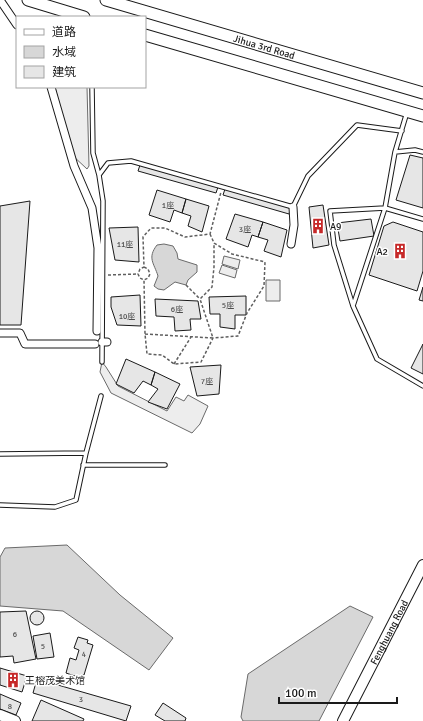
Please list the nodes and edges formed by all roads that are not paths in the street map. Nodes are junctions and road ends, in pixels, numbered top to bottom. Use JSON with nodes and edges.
{"nodes":[{"id":1,"x":0,"y":0,"type":"edge"},
{"id":2,"x":28,"y":0,"type":"edge"},
{"id":3,"x":106,"y":0,"type":"edge"},
{"id":4,"x":81,"y":16,"type":"edge"},
{"id":5,"x":16,"y":24,"type":"edge"},
{"id":6,"x":146,"y":36,"type":"edge"},
{"id":7,"x":51,"y":88,"type":"edge"},
{"id":8,"x":92,"y":88,"type":"edge"},
{"id":9,"x":423,"y":93,"type":"edge"},
{"id":10,"x":407,"y":111,"type":"junction"},
{"id":11,"x":423,"y":116,"type":"edge"},
{"id":12,"x":402,"y":131,"type":"junction"},
{"id":13,"x":395,"y":152,"type":"junction"},
{"id":14,"x":423,"y":152,"type":"edge"},
{"id":15,"x":99,"y":175,"type":"junction"},
{"id":16,"x":293,"y":206,"type":"junction"},
{"id":17,"x":385,"y":208,"type":"junction"},
{"id":18,"x":423,"y":218,"type":"edge"},
{"id":19,"x":291,"y":244,"type":"dead end"},
{"id":20,"x":353,"y":306,"type":"junction"},
{"id":21,"x":97,"y":331,"type":"dead end"},
{"id":22,"x":0,"y":333,"type":"edge"},
{"id":23,"x":101,"y":343,"type":"junction"},
{"id":24,"x":102,"y":362,"type":"dead end"},
{"id":25,"x":423,"y":386,"type":"edge"},
{"id":26,"x":101,"y":396,"type":"dead end"},
{"id":27,"x":86,"y":453,"type":"junction"},
{"id":28,"x":0,"y":454,"type":"edge"},
{"id":29,"x":84,"y":465,"type":"junction"},
{"id":30,"x":165,"y":465,"type":"dead end"},
{"id":31,"x":0,"y":505,"type":"edge"},
{"id":32,"x":423,"y":565,"type":"edge"},
{"id":33,"x":0,"y":715,"type":"edge"},
{"id":34,"x":15,"y":721,"type":"edge"},
{"id":35,"x":343,"y":721,"type":"edge"}],
"edges":[{"from":1,"to":5,"type":"street"},
{"from":2,"to":4,"type":"main road"},
{"from":3,"to":9,"type":"main road","name":"Jihua 3rd Road"},
{"from":6,"to":10,"type":"main road"},
{"from":7,"to":21,"type":"street"},
{"from":8,"to":15,"type":"lane"},
{"from":10,"to":11,"type":"main road"},
{"from":10,"to":12,"type":"lane"},
{"from":12,"to":13,"type":"lane"},
{"from":12,"to":16,"type":"lane"},
{"from":13,"to":14,"type":"lane"},
{"from":13,"to":17,"type":"lane"},
{"from":15,"to":16,"type":"lane"},
{"from":15,"to":23,"type":"lane"},
{"from":16,"to":19,"type":"street"},
{"from":17,"to":18,"type":"lane"},
{"from":17,"to":20,"type":"lane"},
{"from":17,"to":20,"type":"lane"},
{"from":20,"to":25,"type":"lane"},
{"from":22,"to":23,"type":"street"},
{"from":23,"to":24,"type":"lane"},
{"from":26,"to":27,"type":"lane"},
{"from":27,"to":28,"type":"lane"},
{"from":27,"to":29,"type":"lane"},
{"from":29,"to":30,"type":"lane"},
{"from":29,"to":31,"type":"lane"},
{"from":32,"to":35,"type":"street","name":"Fenghuang Road"},
{"from":33,"to":34,"type":"street"}]}
